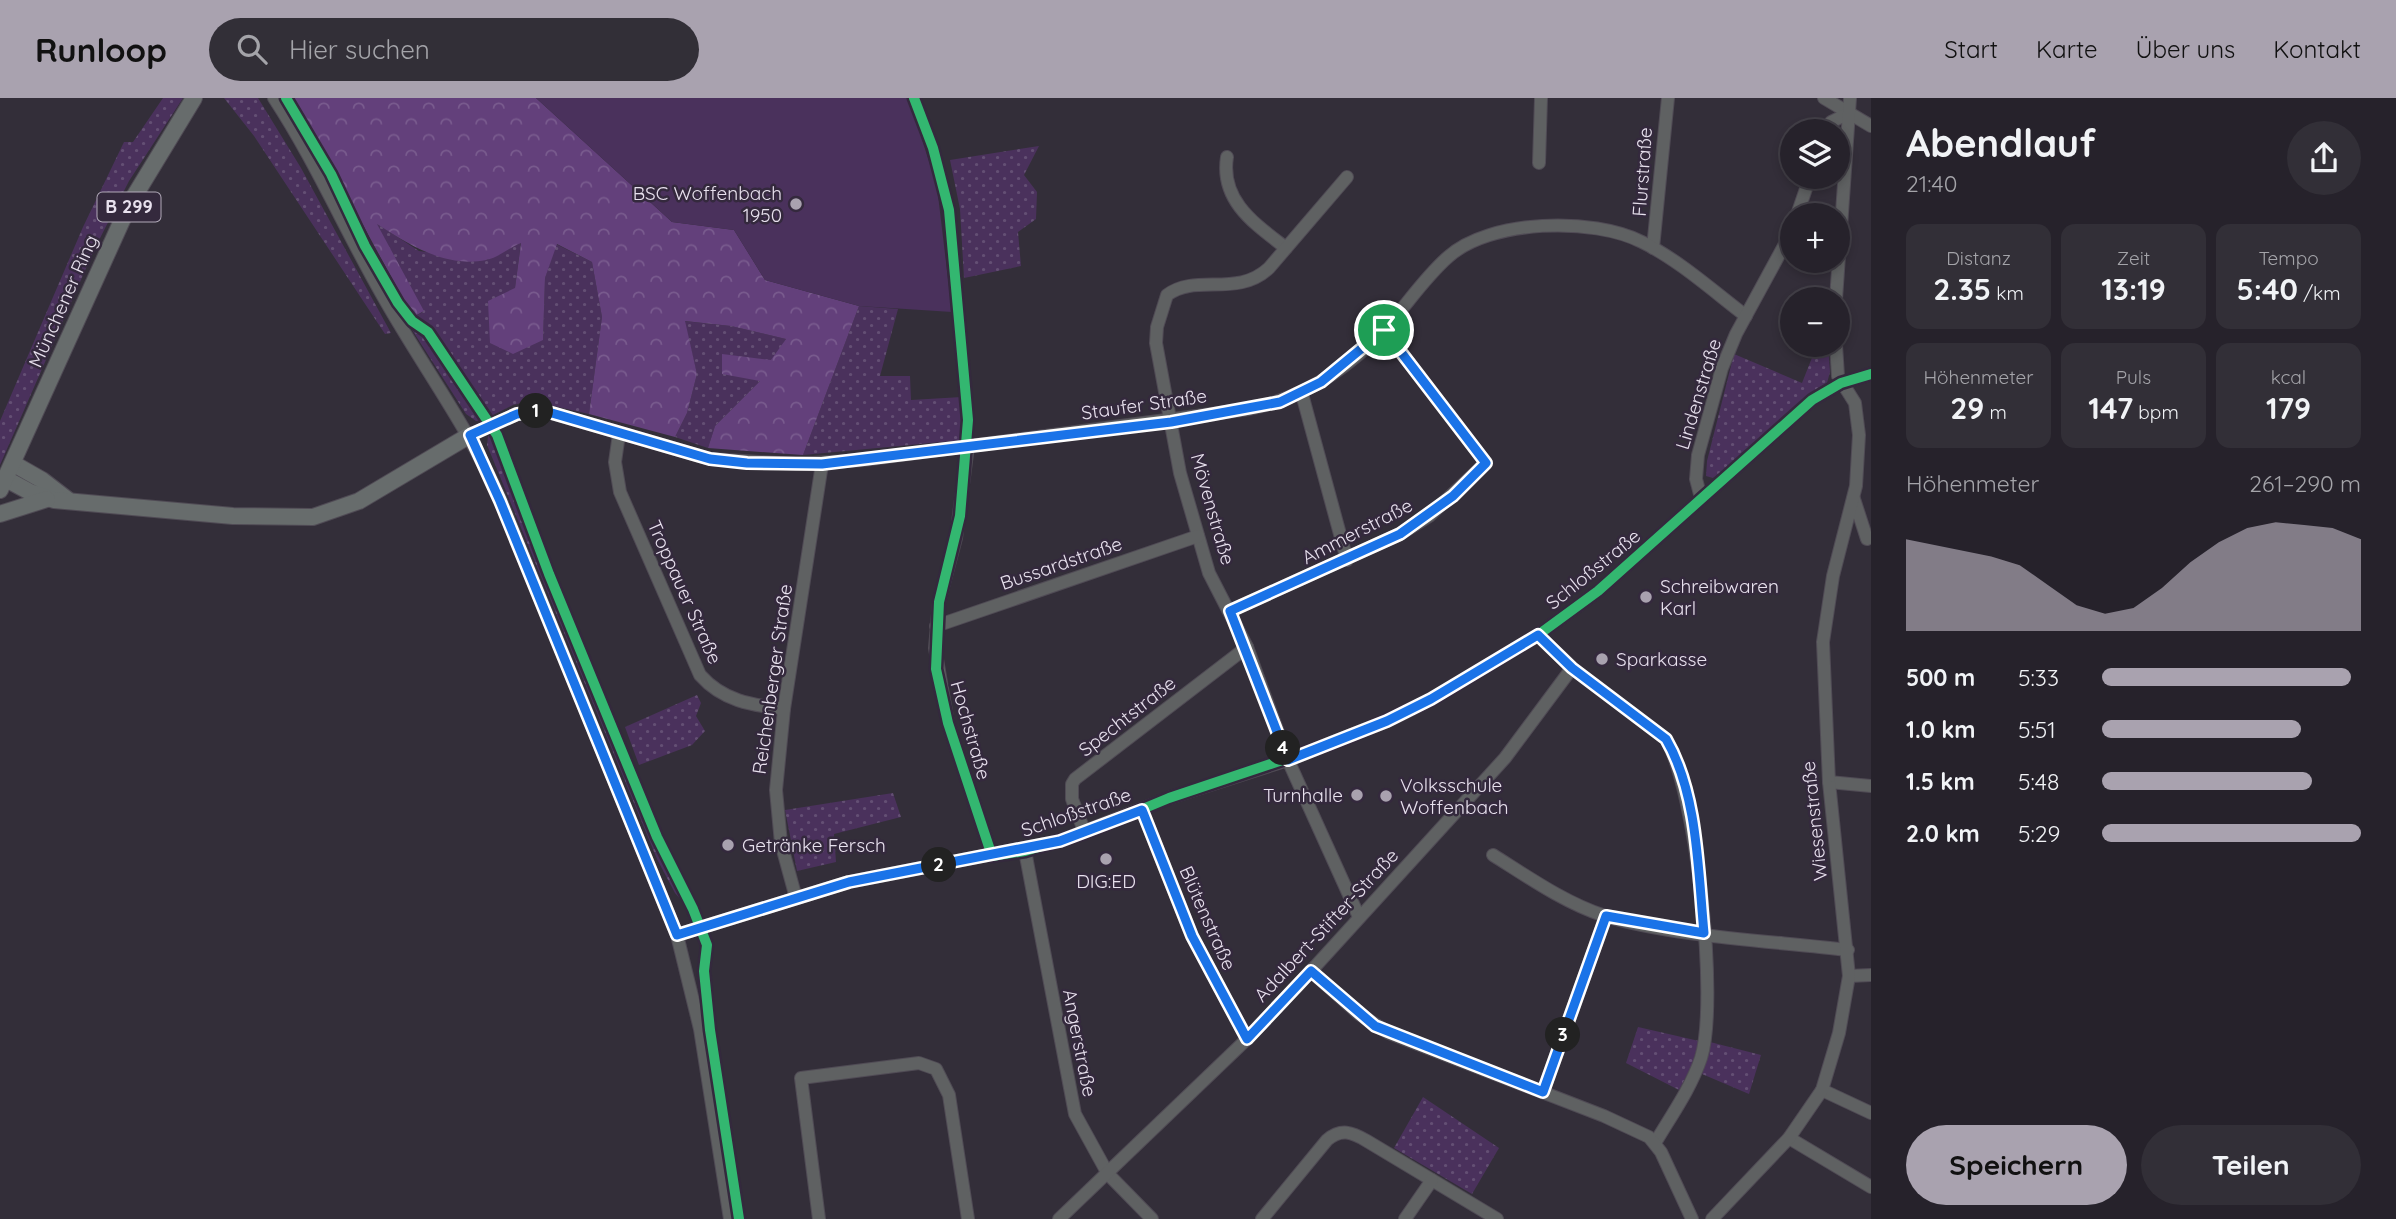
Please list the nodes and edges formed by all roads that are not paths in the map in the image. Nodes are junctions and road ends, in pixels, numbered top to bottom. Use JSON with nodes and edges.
{"nodes":[{"id":1,"x":194,"y":98,"type":"edge"},
{"id":2,"x":274,"y":98,"type":"edge"},
{"id":3,"x":1541,"y":98,"type":"edge"},
{"id":4,"x":1668,"y":98,"type":"edge"},
{"id":5,"x":1824,"y":98,"type":"edge"},
{"id":6,"x":1850,"y":98,"type":"edge"},
{"id":7,"x":1847,"y":114,"type":"junction"},
{"id":8,"x":1837,"y":119,"type":"edge"},
{"id":9,"x":1871,"y":126,"type":"edge"},
{"id":10,"x":1227,"y":157,"type":"dead end"},
{"id":11,"x":1539,"y":163,"type":"dead end"},
{"id":12,"x":1347,"y":177,"type":"dead end"},
{"id":13,"x":1841,"y":203,"type":"edge"},
{"id":14,"x":1286,"y":248,"type":"junction"},
{"id":15,"x":1653,"y":248,"type":"junction"},
{"id":16,"x":1780,"y":255,"type":"edge"},
{"id":17,"x":1746,"y":316,"type":"junction"},
{"id":18,"x":1384,"y":330,"type":"junction"},
{"id":19,"x":1838,"y":357,"type":"edge"},
{"id":20,"x":1871,"y":374,"type":"edge"},
{"id":21,"x":1841,"y":383,"type":"junction"},
{"id":22,"x":1302,"y":394,"type":"junction"},
{"id":23,"x":1171,"y":422,"type":"junction"},
{"id":24,"x":619,"y":434,"type":"junction"},
{"id":25,"x":470,"y":435,"type":"junction"},
{"id":26,"x":968,"y":446,"type":"junction"},
{"id":27,"x":14,"y":464,"type":"junction"},
{"id":28,"x":822,"y":464,"type":"junction"},
{"id":29,"x":3,"y":485,"type":"edge"},
{"id":30,"x":1701,"y":498,"type":"junction"},
{"id":31,"x":47,"y":499,"type":"junction"},
{"id":32,"x":1854,"y":499,"type":"junction"},
{"id":33,"x":68,"y":500,"type":"junction"},
{"id":34,"x":0,"y":514,"type":"edge"},
{"id":35,"x":1843,"y":533,"type":"junction"},
{"id":36,"x":1198,"y":536,"type":"junction"},
{"id":37,"x":1869,"y":540,"type":"edge"},
{"id":38,"x":1347,"y":561,"type":"junction"},
{"id":39,"x":1230,"y":611,"type":"junction"},
{"id":40,"x":936,"y":626,"type":"junction"},
{"id":41,"x":1538,"y":635,"type":"junction"},
{"id":42,"x":1247,"y":647,"type":"junction"},
{"id":43,"x":1572,"y":668,"type":"junction"},
{"id":44,"x":784,"y":709,"type":"junction"},
{"id":45,"x":1288,"y":760,"type":"junction"},
{"id":46,"x":1829,"y":782,"type":"junction"},
{"id":47,"x":1871,"y":786,"type":"edge"},
{"id":48,"x":1142,"y":810,"type":"junction"},
{"id":49,"x":1085,"y":833,"type":"junction"},
{"id":50,"x":1025,"y":851,"type":"junction"},
{"id":51,"x":1493,"y":855,"type":"dead end"},
{"id":52,"x":992,"y":856,"type":"junction"},
{"id":53,"x":796,"y":898,"type":"junction"},
{"id":54,"x":1606,"y":916,"type":"junction"},
{"id":55,"x":1359,"y":917,"type":"junction"},
{"id":56,"x":1704,"y":933,"type":"junction"},
{"id":57,"x":677,"y":935,"type":"junction"},
{"id":58,"x":1848,"y":950,"type":"junction"},
{"id":59,"x":1311,"y":971,"type":"junction"},
{"id":60,"x":1871,"y":975,"type":"edge"},
{"id":61,"x":1849,"y":976,"type":"junction"},
{"id":62,"x":1247,"y":1039,"type":"junction"},
{"id":63,"x":1822,"y":1090,"type":"junction"},
{"id":64,"x":1543,"y":1092,"type":"junction"},
{"id":65,"x":1871,"y":1113,"type":"edge"},
{"id":66,"x":1789,"y":1138,"type":"junction"},
{"id":67,"x":1655,"y":1143,"type":"junction"},
{"id":68,"x":1108,"y":1174,"type":"junction"},
{"id":69,"x":1432,"y":1180,"type":"junction"},
{"id":70,"x":1871,"y":1187,"type":"edge"},
{"id":71,"x":730,"y":1219,"type":"edge"},
{"id":72,"x":819,"y":1219,"type":"edge"},
{"id":73,"x":968,"y":1219,"type":"edge"},
{"id":74,"x":1059,"y":1219,"type":"edge"},
{"id":75,"x":1152,"y":1219,"type":"edge"},
{"id":76,"x":1262,"y":1219,"type":"edge"},
{"id":77,"x":1405,"y":1219,"type":"edge"},
{"id":78,"x":1497,"y":1219,"type":"edge"},
{"id":79,"x":1692,"y":1219,"type":"edge"},
{"id":80,"x":1713,"y":1219,"type":"edge"}],
"edges":[{"from":1,"to":27,"type":"main road","name":"Münchener Ring","number":"B 299"},
{"from":2,"to":25,"type":"street"},
{"from":3,"to":11,"type":"street"},
{"from":4,"to":15,"type":"street","name":"Flurstraße"},
{"from":5,"to":7,"type":"street"},
{"from":6,"to":7,"type":"street"},
{"from":7,"to":8,"type":"street"},
{"from":7,"to":9,"type":"street"},
{"from":7,"to":13,"type":"street"},
{"from":10,"to":14,"type":"street"},
{"from":12,"to":14,"type":"street"},
{"from":14,"to":23,"type":"street","name":"Mövenstraße"},
{"from":15,"to":17,"type":"street","name":"Staufer Straße"},
{"from":15,"to":18,"type":"street","name":"Staufer Straße"},
{"from":16,"to":17,"type":"street","name":"Lindenstraße"},
{"from":17,"to":30,"type":"street","name":"Lindenstraße"},
{"from":18,"to":22,"type":"street","name":"Staufer Straße"},
{"from":18,"to":38,"type":"street","name":"Ammerstraße"},
{"from":19,"to":21,"type":"street","name":"Wiesenstraße"},
{"from":20,"to":21,"type":"street","name":"Schloßstraße"},
{"from":21,"to":30,"type":"street","name":"Schloßstraße"},
{"from":21,"to":32,"type":"street","name":"Wiesenstraße"},
{"from":22,"to":23,"type":"street","name":"Staufer Straße"},
{"from":22,"to":38,"type":"street"},
{"from":23,"to":26,"type":"street","name":"Staufer Straße"},
{"from":23,"to":36,"type":"street","name":"Mövenstraße"},
{"from":24,"to":25,"type":"street","name":"Staufer Straße"},
{"from":24,"to":28,"type":"street","name":"Staufer Straße"},
{"from":24,"to":44,"type":"street","name":"Troppauer Straße"},
{"from":25,"to":33,"type":"main road"},
{"from":25,"to":57,"type":"street"},
{"from":26,"to":28,"type":"street","name":"Staufer Straße"},
{"from":26,"to":40,"type":"street","name":"Hochstraße"},
{"from":27,"to":29,"type":"main road","name":"Münchener Ring","number":"B 299"},
{"from":27,"to":33,"type":"main road"},
{"from":28,"to":44,"type":"street","name":"Reichenberger Straße"},
{"from":29,"to":31,"type":"main road"},
{"from":30,"to":41,"type":"street","name":"Schloßstraße"},
{"from":31,"to":33,"type":"main road"},
{"from":31,"to":34,"type":"main road"},
{"from":32,"to":35,"type":"street","name":"Wiesenstraße"},
{"from":32,"to":37,"type":"street"},
{"from":35,"to":37,"type":"street"},
{"from":35,"to":46,"type":"street","name":"Wiesenstraße"},
{"from":36,"to":39,"type":"street","name":"Mövenstraße"},
{"from":36,"to":40,"type":"street","name":"Bussardstraße"},
{"from":38,"to":39,"type":"street","name":"Ammerstraße"},
{"from":39,"to":42,"type":"street","name":"Mövenstraße"},
{"from":40,"to":52,"type":"street","name":"Hochstraße"},
{"from":41,"to":43,"type":"street"},
{"from":41,"to":45,"type":"street","name":"Schloßstraße"},
{"from":42,"to":45,"type":"street","name":"Mövenstraße"},
{"from":42,"to":49,"type":"street","name":"Spechtstraße"},
{"from":43,"to":55,"type":"street","name":"Adalbert-Stifter-Straße"},
{"from":43,"to":56,"type":"street"},
{"from":44,"to":53,"type":"street","name":"Reichenberger Straße"},
{"from":45,"to":48,"type":"street","name":"Schloßstraße"},
{"from":45,"to":55,"type":"street","name":"Mövenstraße"},
{"from":46,"to":47,"type":"street"},
{"from":46,"to":58,"type":"street","name":"Wiesenstraße"},
{"from":48,"to":49,"type":"street","name":"Schloßstraße"},
{"from":48,"to":62,"type":"street","name":"Blütenstraße"},
{"from":49,"to":50,"type":"street","name":"Schloßstraße"},
{"from":50,"to":52,"type":"street","name":"Schloßstraße"},
{"from":50,"to":68,"type":"street","name":"Angerstraße"},
{"from":51,"to":54,"type":"street"},
{"from":52,"to":53,"type":"street","name":"Schloßstraße"},
{"from":53,"to":57,"type":"street","name":"Schloßstraße"},
{"from":54,"to":56,"type":"street"},
{"from":54,"to":64,"type":"street"},
{"from":55,"to":59,"type":"street","name":"Adalbert-Stifter-Straße"},
{"from":56,"to":58,"type":"street"},
{"from":56,"to":67,"type":"street"},
{"from":57,"to":71,"type":"street"},
{"from":58,"to":61,"type":"street","name":"Wiesenstraße"},
{"from":59,"to":62,"type":"street","name":"Adalbert-Stifter-Straße"},
{"from":59,"to":64,"type":"street"},
{"from":60,"to":61,"type":"street"},
{"from":61,"to":63,"type":"street","name":"Wiesenstraße"},
{"from":62,"to":68,"type":"street","name":"Adalbert-Stifter-Straße"},
{"from":63,"to":65,"type":"street"},
{"from":63,"to":66,"type":"street","name":"Wiesenstraße"},
{"from":64,"to":67,"type":"street"},
{"from":66,"to":70,"type":"street"},
{"from":66,"to":80,"type":"street","name":"Wiesenstraße"},
{"from":67,"to":79,"type":"street"},
{"from":68,"to":74,"type":"street","name":"Adalbert-Stifter-Straße"},
{"from":68,"to":75,"type":"street","name":"Angerstraße"},
{"from":69,"to":76,"type":"street"},
{"from":69,"to":77,"type":"street"},
{"from":69,"to":78,"type":"street"},
{"from":72,"to":73,"type":"street"}]}
